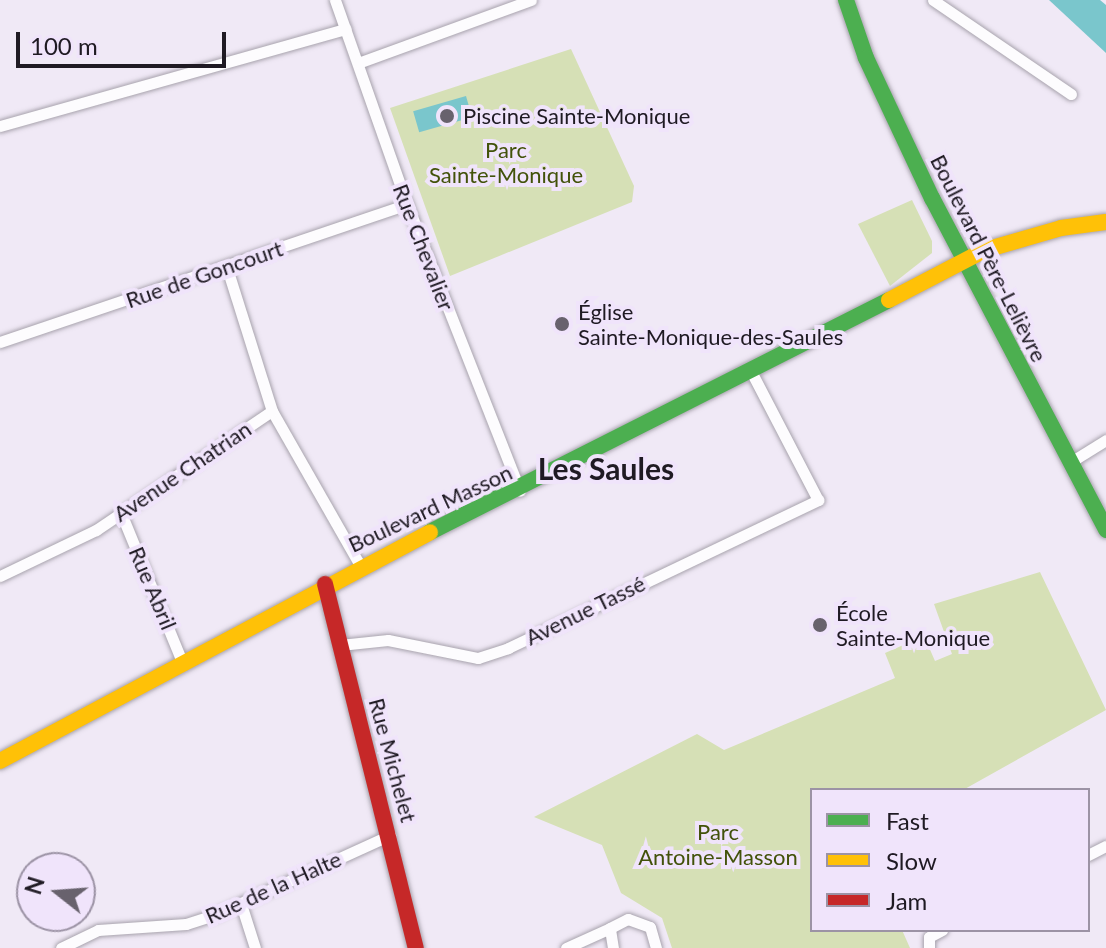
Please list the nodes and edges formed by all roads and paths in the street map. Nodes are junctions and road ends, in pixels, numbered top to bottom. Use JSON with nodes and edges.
{"nodes":[{"id":1,"x":335,"y":0,"type":"edge"},
{"id":2,"x":531,"y":0,"type":"edge"},
{"id":3,"x":846,"y":0,"type":"edge"},
{"id":4,"x":933,"y":0,"type":"edge"},
{"id":5,"x":346,"y":29,"type":"junction"},
{"id":6,"x":358,"y":63,"type":"junction"},
{"id":7,"x":1071,"y":94,"type":"dead end"},
{"id":8,"x":0,"y":126,"type":"edge"},
{"id":9,"x":407,"y":204,"type":"junction"},
{"id":10,"x":1106,"y":222,"type":"edge"},
{"id":11,"x":963,"y":261,"type":"junction"},
{"id":12,"x":227,"y":268,"type":"junction"},
{"id":13,"x":0,"y":342,"type":"edge"},
{"id":14,"x":752,"y":373,"type":"junction"},
{"id":15,"x":272,"y":411,"type":"junction"},
{"id":16,"x":1106,"y":440,"type":"edge"},
{"id":17,"x":1069,"y":463,"type":"junction"},
{"id":18,"x":520,"y":491,"type":"junction"},
{"id":19,"x":121,"y":513,"type":"junction"},
{"id":20,"x":1106,"y":530,"type":"edge"},
{"id":21,"x":360,"y":565,"type":"junction"},
{"id":22,"x":0,"y":576,"type":"edge"},
{"id":23,"x":325,"y":584,"type":"junction"},
{"id":24,"x":340,"y":645,"type":"junction"},
{"id":25,"x":183,"y":664,"type":"junction"},
{"id":26,"x":0,"y":761,"type":"edge"},
{"id":27,"x":390,"y":835,"type":"junction"},
{"id":28,"x":241,"y":904,"type":"junction"},
{"id":29,"x":610,"y":928,"type":"junction"},
{"id":30,"x":61,"y":948,"type":"edge"},
{"id":31,"x":255,"y":948,"type":"edge"},
{"id":32,"x":416,"y":948,"type":"edge"},
{"id":33,"x":566,"y":948,"type":"edge"},
{"id":34,"x":613,"y":948,"type":"edge"},
{"id":35,"x":656,"y":948,"type":"edge"}],
"edges":[{"from":1,"to":5,"type":"street","name":"Rue Chevalier"},
{"from":2,"to":6,"type":"street"},
{"from":3,"to":11,"type":"main road","name":"Boulevard Père-Lelièvre"},
{"from":4,"to":7,"type":"street"},
{"from":5,"to":6,"type":"street","name":"Rue Chevalier"},
{"from":5,"to":8,"type":"street"},
{"from":6,"to":9,"type":"street","name":"Rue Chevalier"},
{"from":9,"to":12,"type":"street","name":"Rue de Goncourt"},
{"from":9,"to":18,"type":"street","name":"Rue Chevalier"},
{"from":10,"to":11,"type":"main road","name":"Boulevard Masson"},
{"from":11,"to":14,"type":"main road","name":"Boulevard Masson"},
{"from":11,"to":17,"type":"main road","name":"Boulevard Père-Lelièvre"},
{"from":12,"to":13,"type":"street","name":"Rue de Goncourt"},
{"from":12,"to":15,"type":"street","name":"Avenue Chatrian"},
{"from":14,"to":18,"type":"main road","name":"Boulevard Masson"},
{"from":14,"to":24,"type":"street","name":"Avenue Tassé"},
{"from":15,"to":19,"type":"street","name":"Avenue Chatrian"},
{"from":15,"to":21,"type":"street"},
{"from":16,"to":17,"type":"street"},
{"from":17,"to":20,"type":"main road","name":"Boulevard Père-Lelièvre"},
{"from":18,"to":21,"type":"main road","name":"Boulevard Masson"},
{"from":19,"to":22,"type":"street","name":"Avenue Chatrian"},
{"from":19,"to":25,"type":"street","name":"Rue Abril"},
{"from":21,"to":23,"type":"main road","name":"Boulevard Masson"},
{"from":23,"to":24,"type":"main road","name":"Rue Michelet"},
{"from":23,"to":25,"type":"main road","name":"Boulevard Masson"},
{"from":24,"to":27,"type":"main road","name":"Rue Michelet"},
{"from":25,"to":26,"type":"main road","name":"Boulevard Masson"},
{"from":27,"to":28,"type":"street","name":"Rue de la Halte"},
{"from":27,"to":32,"type":"main road","name":"Rue Michelet"},
{"from":28,"to":30,"type":"street","name":"Rue de la Halte"},
{"from":28,"to":31,"type":"street"},
{"from":29,"to":33,"type":"street"},
{"from":29,"to":34,"type":"street"},
{"from":29,"to":35,"type":"street"}]}
